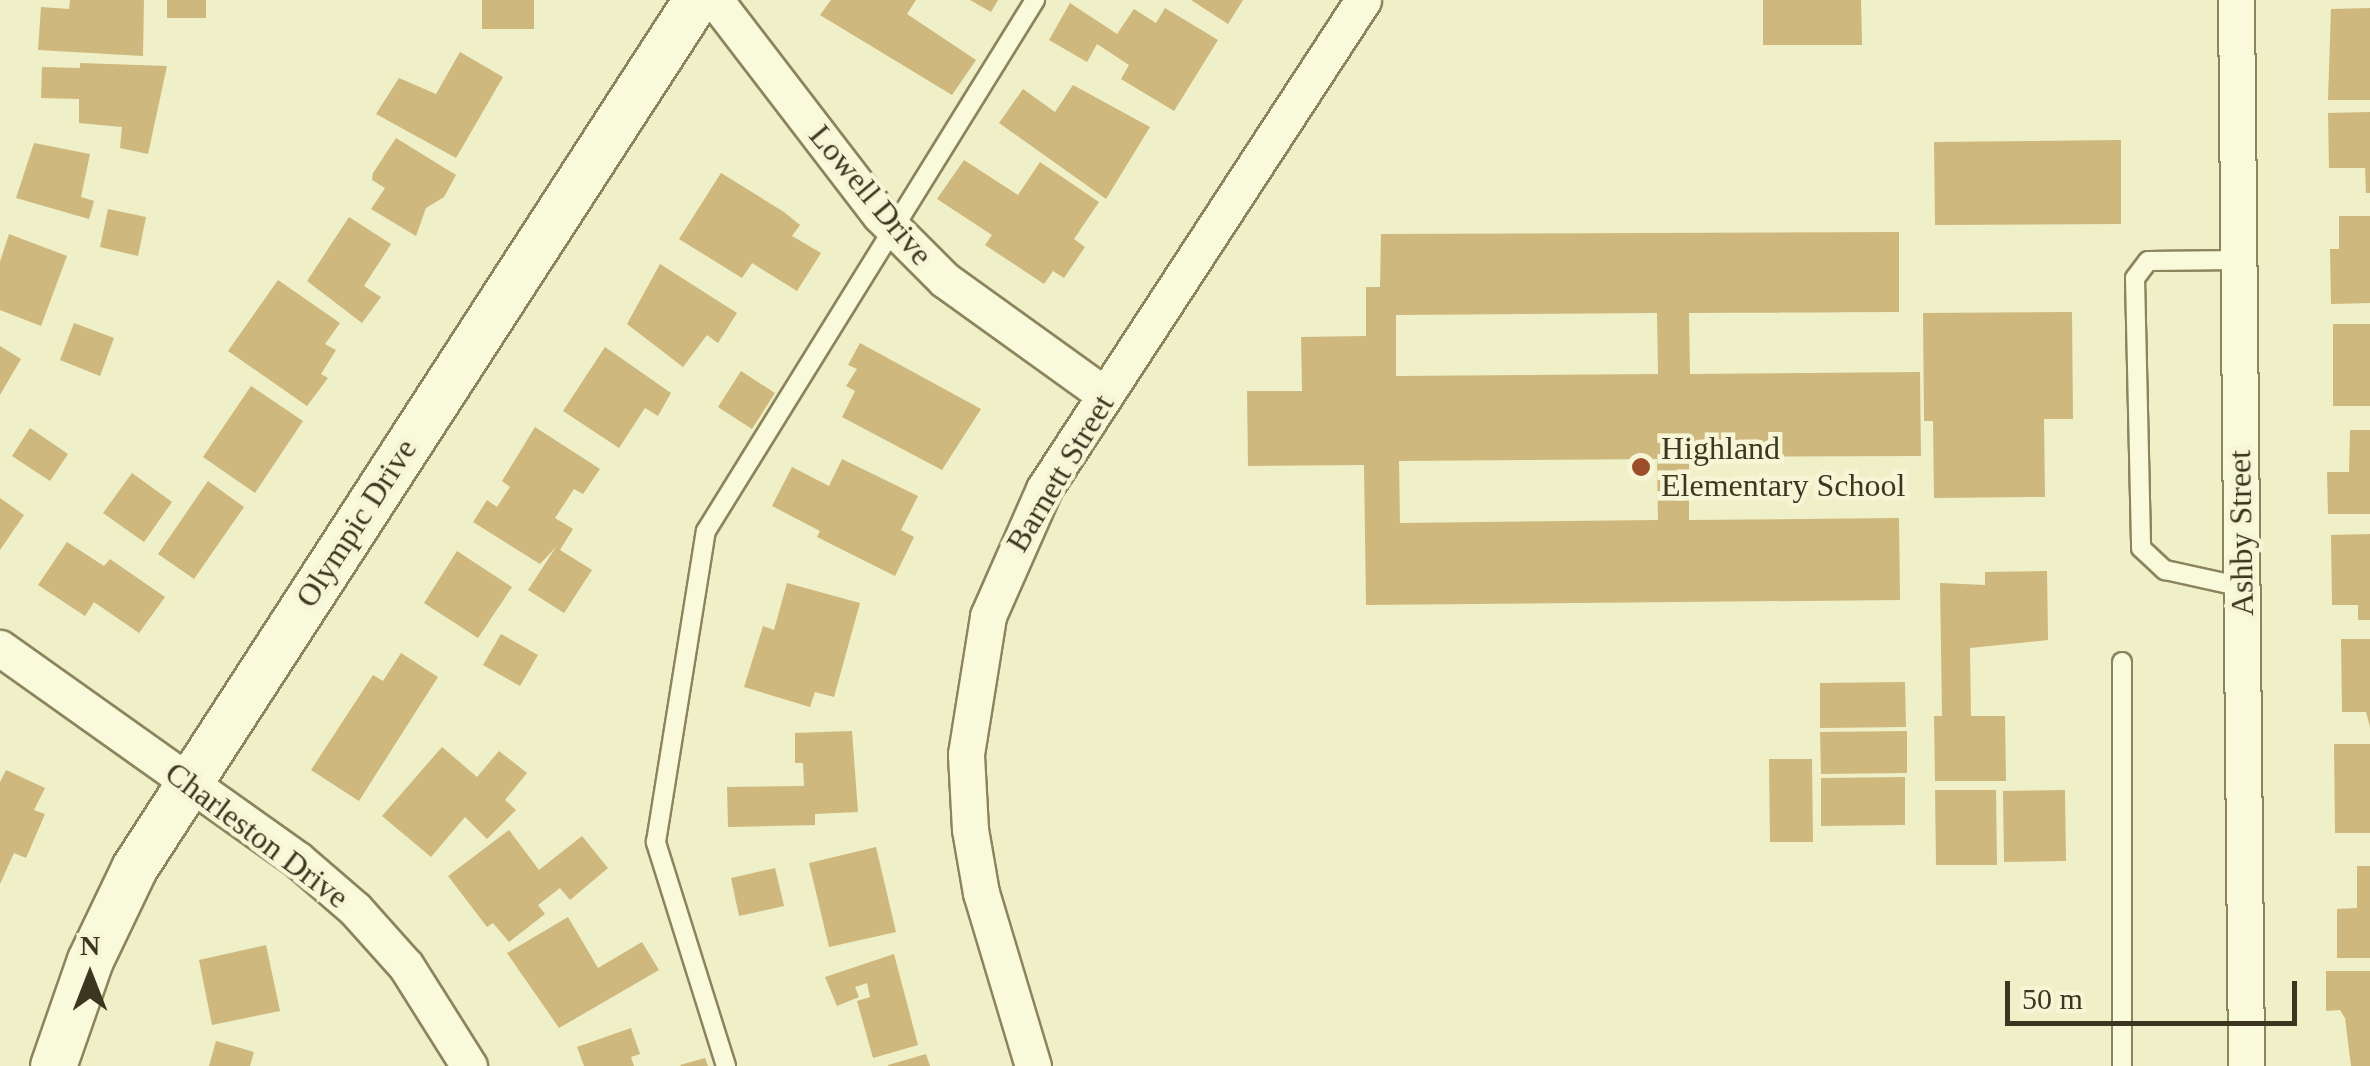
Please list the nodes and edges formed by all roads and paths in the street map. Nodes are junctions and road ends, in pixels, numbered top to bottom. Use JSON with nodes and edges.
{"nodes":[{"id":1,"x":696,"y":0,"type":"edge"},
{"id":2,"x":716,"y":0,"type":"edge"},
{"id":3,"x":1035,"y":0,"type":"edge"},
{"id":4,"x":1363,"y":0,"type":"edge"},
{"id":5,"x":2236,"y":0,"type":"edge"},
{"id":6,"x":894,"y":229,"type":"junction"},
{"id":7,"x":2239,"y":260,"type":"junction"},
{"id":8,"x":1105,"y":395,"type":"junction"},
{"id":9,"x":2242,"y":587,"type":"junction"},
{"id":10,"x":0,"y":648,"type":"edge"},
{"id":11,"x":2122,"y":662,"type":"dead end"},
{"id":12,"x":188,"y":781,"type":"junction"},
{"id":13,"x":53,"y":1066,"type":"edge"},
{"id":14,"x":469,"y":1066,"type":"edge"},
{"id":15,"x":726,"y":1066,"type":"edge"},
{"id":16,"x":1033,"y":1066,"type":"edge"},
{"id":17,"x":2122,"y":1066,"type":"edge"},
{"id":18,"x":2246,"y":1066,"type":"edge"}],
"edges":[{"from":1,"to":12,"type":"street","name":"Olympic Drive"},
{"from":2,"to":6,"type":"street","name":"Lowell Drive"},
{"from":3,"to":6,"type":"lane"},
{"from":4,"to":8,"type":"street","name":"Barnett Street"},
{"from":5,"to":7,"type":"street","name":"Ashby Street"},
{"from":6,"to":8,"type":"street","name":"Lowell Drive"},
{"from":6,"to":15,"type":"lane"},
{"from":7,"to":9,"type":"street","name":"Ashby Street"},
{"from":7,"to":9,"type":"lane"},
{"from":8,"to":16,"type":"street","name":"Barnett Street"},
{"from":9,"to":18,"type":"street","name":"Ashby Street"},
{"from":10,"to":12,"type":"street","name":"Charleston Drive"},
{"from":11,"to":17,"type":"lane"},
{"from":12,"to":13,"type":"street","name":"Olympic Drive"},
{"from":12,"to":14,"type":"street","name":"Charleston Drive"}]}
